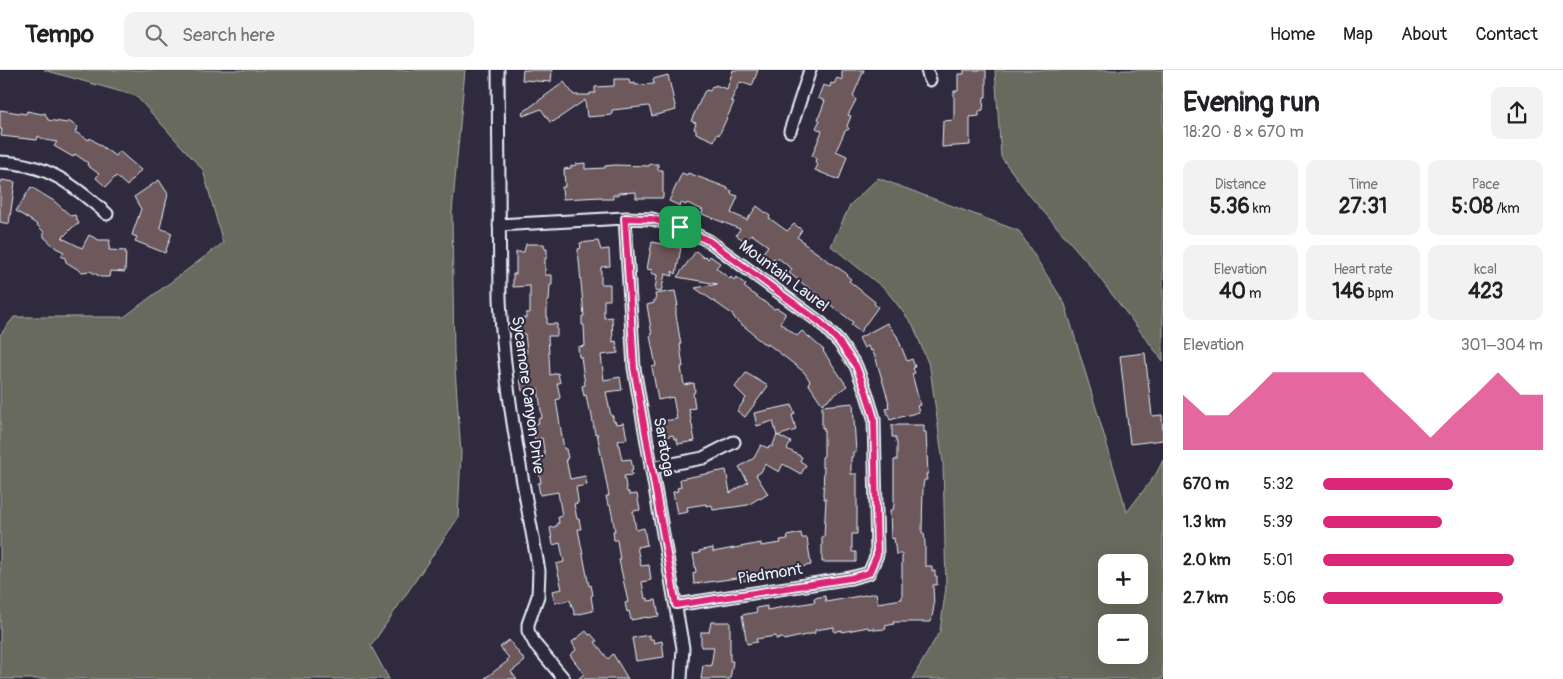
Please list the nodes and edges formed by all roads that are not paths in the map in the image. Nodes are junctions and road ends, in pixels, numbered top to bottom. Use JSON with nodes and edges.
{"nodes":[{"id":1,"x":498,"y":70,"type":"edge"},
{"id":2,"x":810,"y":70,"type":"edge"},
{"id":3,"x":790,"y":131,"type":"dead end"},
{"id":4,"x":0,"y":162,"type":"edge"},
{"id":5,"x":107,"y":214,"type":"dead end"},
{"id":6,"x":625,"y":218,"type":"junction"},
{"id":7,"x":499,"y":225,"type":"junction"},
{"id":8,"x":734,"y":442,"type":"dead end"},
{"id":9,"x":651,"y":468,"type":"junction"},
{"id":10,"x":869,"y":573,"type":"joint"},
{"id":11,"x":676,"y":605,"type":"junction"},
{"id":12,"x":564,"y":679,"type":"edge"},
{"id":13,"x":681,"y":679,"type":"edge"}],
"edges":[{"from":1,"to":7,"type":"street","name":"Sycamore Canyon Drive"},
{"from":2,"to":3,"type":"street"},
{"from":4,"to":5,"type":"street"},
{"from":6,"to":7,"type":"street","name":"Mountain Laurel"},
{"from":6,"to":9,"type":"street","name":"Saratoga"},
{"from":6,"to":10,"type":"street","name":"Mountain Laurel"},
{"from":7,"to":12,"type":"street","name":"Sycamore Canyon Drive"},
{"from":8,"to":9,"type":"street"},
{"from":9,"to":11,"type":"street","name":"Saratoga"},
{"from":10,"to":11,"type":"street","name":"Piedmont"},
{"from":11,"to":13,"type":"street","name":"Saratoga"}]}
